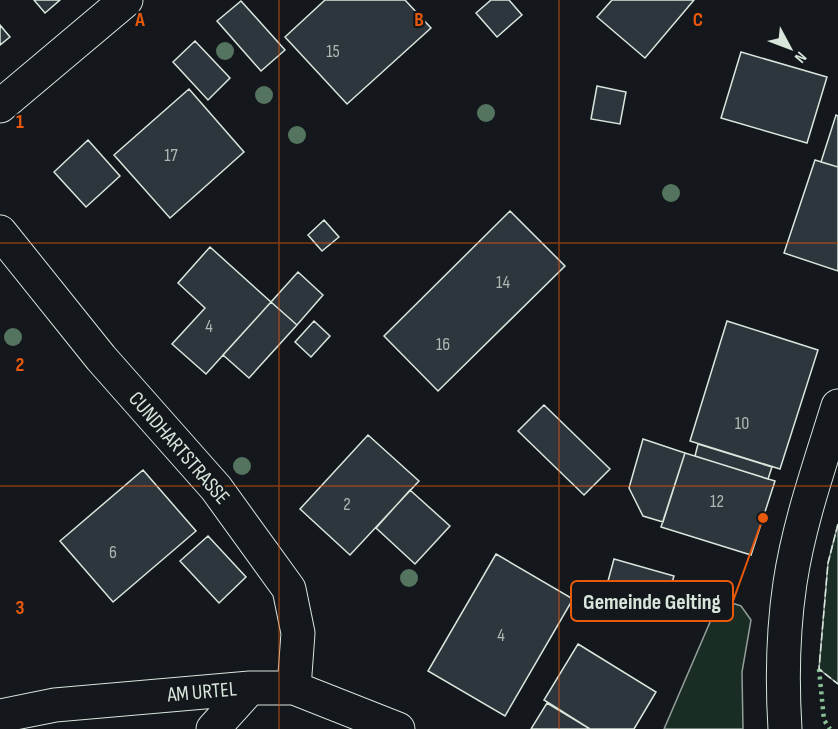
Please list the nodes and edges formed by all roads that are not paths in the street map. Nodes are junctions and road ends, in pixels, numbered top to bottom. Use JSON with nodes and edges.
{"nodes":[{"id":1,"x":126,"y":0,"type":"edge"},
{"id":2,"x":0,"y":106,"type":"edge"},
{"id":3,"x":0,"y":232,"type":"edge"},
{"id":4,"x":838,"y":406,"type":"edge"},
{"id":5,"x":250,"y":688,"type":"junction"},
{"id":6,"x":294,"y":688,"type":"junction"},
{"id":7,"x":0,"y":716,"type":"edge"},
{"id":8,"x":213,"y":729,"type":"edge"},
{"id":9,"x":398,"y":729,"type":"edge"},
{"id":10,"x":785,"y":729,"type":"edge"}],
"edges":[{"from":1,"to":2,"type":"street"},
{"from":3,"to":6,"type":"street","name":"CUNDHARTSTRASSE"},
{"from":4,"to":10,"type":"street"},
{"from":5,"to":6,"type":"street","name":"AM URTEL"},
{"from":5,"to":7,"type":"street","name":"AM URTEL"},
{"from":5,"to":8,"type":"street"},
{"from":6,"to":9,"type":"street","name":"AM URTEL"}]}
